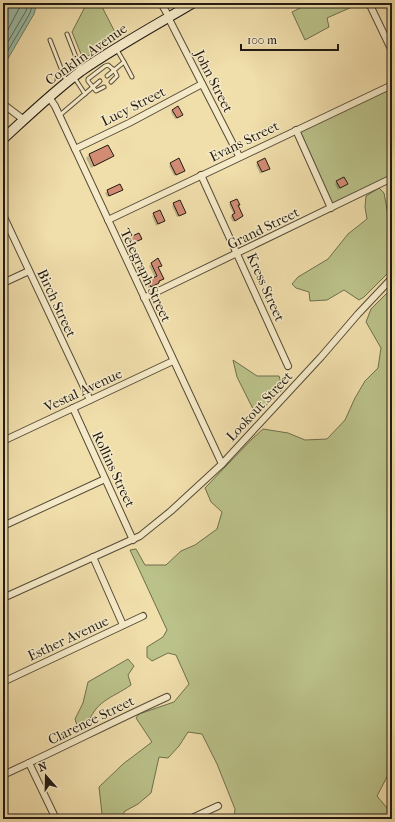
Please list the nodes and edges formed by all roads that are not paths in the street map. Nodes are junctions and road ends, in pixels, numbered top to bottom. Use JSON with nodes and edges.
{"nodes":[{"id":1,"x":161,"y":3,"type":"edge"},
{"id":2,"x":194,"y":3,"type":"edge"},
{"id":3,"x":369,"y":3,"type":"edge"},
{"id":4,"x":169,"y":17,"type":"junction"},
{"id":5,"x":67,"y":34,"type":"dead end"},
{"id":6,"x":50,"y":40,"type":"dead end"},
{"id":7,"x":116,"y":48,"type":"junction"},
{"id":8,"x":392,"y":50,"type":"edge"},
{"id":9,"x":124,"y":62,"type":"junction"},
{"id":10,"x":114,"y":70,"type":"junction"},
{"id":11,"x":78,"y":74,"type":"junction"},
{"id":12,"x":107,"y":76,"type":"dead end"},
{"id":13,"x":132,"y":77,"type":"dead end"},
{"id":14,"x":100,"y":81,"type":"dead end"},
{"id":15,"x":111,"y":82,"type":"dead end"},
{"id":16,"x":66,"y":83,"type":"junction"},
{"id":17,"x":202,"y":84,"type":"junction"},
{"id":18,"x":392,"y":84,"type":"edge"},
{"id":19,"x":92,"y":87,"type":"junction"},
{"id":20,"x":104,"y":87,"type":"dead end"},
{"id":21,"x":85,"y":94,"type":"junction"},
{"id":22,"x":49,"y":97,"type":"junction"},
{"id":23,"x":3,"y":104,"type":"edge"},
{"id":24,"x":60,"y":115,"type":"junction"},
{"id":25,"x":24,"y":120,"type":"junction"},
{"id":26,"x":296,"y":130,"type":"junction"},
{"id":27,"x":3,"y":139,"type":"edge"},
{"id":28,"x":75,"y":149,"type":"junction"},
{"id":29,"x":239,"y":156,"type":"junction"},
{"id":30,"x":201,"y":175,"type":"junction"},
{"id":31,"x":392,"y":178,"type":"edge"},
{"id":32,"x":331,"y":208,"type":"junction"},
{"id":33,"x":3,"y":216,"type":"edge"},
{"id":34,"x":108,"y":220,"type":"junction"},
{"id":35,"x":237,"y":254,"type":"junction"},
{"id":36,"x":29,"y":271,"type":"junction"},
{"id":37,"x":392,"y":278,"type":"edge"},
{"id":38,"x":3,"y":283,"type":"edge"},
{"id":39,"x":144,"y":298,"type":"junction"},
{"id":40,"x":173,"y":361,"type":"junction"},
{"id":41,"x":288,"y":366,"type":"dead end"},
{"id":42,"x":90,"y":400,"type":"junction"},
{"id":43,"x":73,"y":408,"type":"junction"},
{"id":44,"x":3,"y":441,"type":"edge"},
{"id":45,"x":222,"y":464,"type":"junction"},
{"id":46,"x":105,"y":479,"type":"junction"},
{"id":47,"x":3,"y":526,"type":"edge"},
{"id":48,"x":133,"y":540,"type":"junction"},
{"id":49,"x":93,"y":557,"type":"junction"},
{"id":50,"x":3,"y":598,"type":"edge"},
{"id":51,"x":143,"y":616,"type":"dead end"},
{"id":52,"x":123,"y":625,"type":"junction"},
{"id":53,"x":3,"y":682,"type":"edge"},
{"id":54,"x":167,"y":697,"type":"dead end"},
{"id":55,"x":29,"y":763,"type":"junction"},
{"id":56,"x":3,"y":775,"type":"edge"},
{"id":57,"x":218,"y":806,"type":"dead end"},
{"id":58,"x":56,"y":819,"type":"edge"},
{"id":59,"x":190,"y":819,"type":"edge"}],
"edges":[{"from":1,"to":4,"type":"street","name":"John Street"},
{"from":2,"to":4,"type":"main road","name":"Conklin Avenue"},
{"from":3,"to":8,"type":"street"},
{"from":4,"to":7,"type":"main road","name":"Conklin Avenue"},
{"from":4,"to":17,"type":"street","name":"John Street"},
{"from":5,"to":11,"type":"lane"},
{"from":6,"to":16,"type":"lane"},
{"from":7,"to":9,"type":"lane"},
{"from":7,"to":11,"type":"main road","name":"Conklin Avenue"},
{"from":9,"to":10,"type":"lane"},
{"from":9,"to":13,"type":"lane"},
{"from":10,"to":12,"type":"lane"},
{"from":10,"to":15,"type":"lane"},
{"from":10,"to":19,"type":"lane"},
{"from":11,"to":16,"type":"main road","name":"Conklin Avenue"},
{"from":11,"to":21,"type":"lane"},
{"from":14,"to":19,"type":"lane"},
{"from":16,"to":22,"type":"main road","name":"Conklin Avenue"},
{"from":17,"to":28,"type":"street","name":"Lucy Street"},
{"from":17,"to":29,"type":"street","name":"John Street"},
{"from":18,"to":26,"type":"street","name":"Evans Street"},
{"from":19,"to":20,"type":"lane"},
{"from":19,"to":21,"type":"lane"},
{"from":21,"to":24,"type":"lane"},
{"from":22,"to":24,"type":"street","name":"Telegraph Street"},
{"from":22,"to":25,"type":"main road","name":"Conklin Avenue"},
{"from":23,"to":25,"type":"street"},
{"from":24,"to":28,"type":"street","name":"Telegraph Street"},
{"from":25,"to":27,"type":"main road","name":"Conklin Avenue"},
{"from":26,"to":29,"type":"street","name":"Evans Street"},
{"from":26,"to":32,"type":"street"},
{"from":28,"to":34,"type":"street","name":"Telegraph Street"},
{"from":29,"to":30,"type":"street","name":"Evans Street"},
{"from":30,"to":34,"type":"street","name":"Evans Street"},
{"from":30,"to":35,"type":"street","name":"Kress Street"},
{"from":31,"to":32,"type":"street","name":"Grand Street"},
{"from":32,"to":35,"type":"street","name":"Grand Street"},
{"from":33,"to":36,"type":"street","name":"Birch Street"},
{"from":34,"to":39,"type":"street","name":"Telegraph Street"},
{"from":35,"to":39,"type":"street","name":"Grand Street"},
{"from":35,"to":41,"type":"street","name":"Kress Street"},
{"from":36,"to":38,"type":"street"},
{"from":36,"to":42,"type":"street","name":"Birch Street"},
{"from":37,"to":45,"type":"street","name":"Lookout Street"},
{"from":39,"to":40,"type":"street","name":"Telegraph Street"},
{"from":40,"to":42,"type":"street","name":"Vestal Avenue"},
{"from":40,"to":45,"type":"street","name":"Telegraph Street"},
{"from":42,"to":43,"type":"street","name":"Vestal Avenue"},
{"from":43,"to":44,"type":"street","name":"Vestal Avenue"},
{"from":43,"to":46,"type":"street","name":"Rollins Street"},
{"from":45,"to":48,"type":"street","name":"Lookout Street"},
{"from":46,"to":47,"type":"street"},
{"from":46,"to":48,"type":"street","name":"Rollins Street"},
{"from":48,"to":49,"type":"street","name":"Lookout Street"},
{"from":49,"to":50,"type":"street","name":"Lookout Street"},
{"from":49,"to":52,"type":"street"},
{"from":51,"to":52,"type":"street","name":"Esther Avenue"},
{"from":52,"to":53,"type":"street","name":"Esther Avenue"},
{"from":54,"to":55,"type":"street","name":"Clarence Street"},
{"from":55,"to":56,"type":"street","name":"Clarence Street"},
{"from":55,"to":58,"type":"street"},
{"from":57,"to":59,"type":"street"}]}
